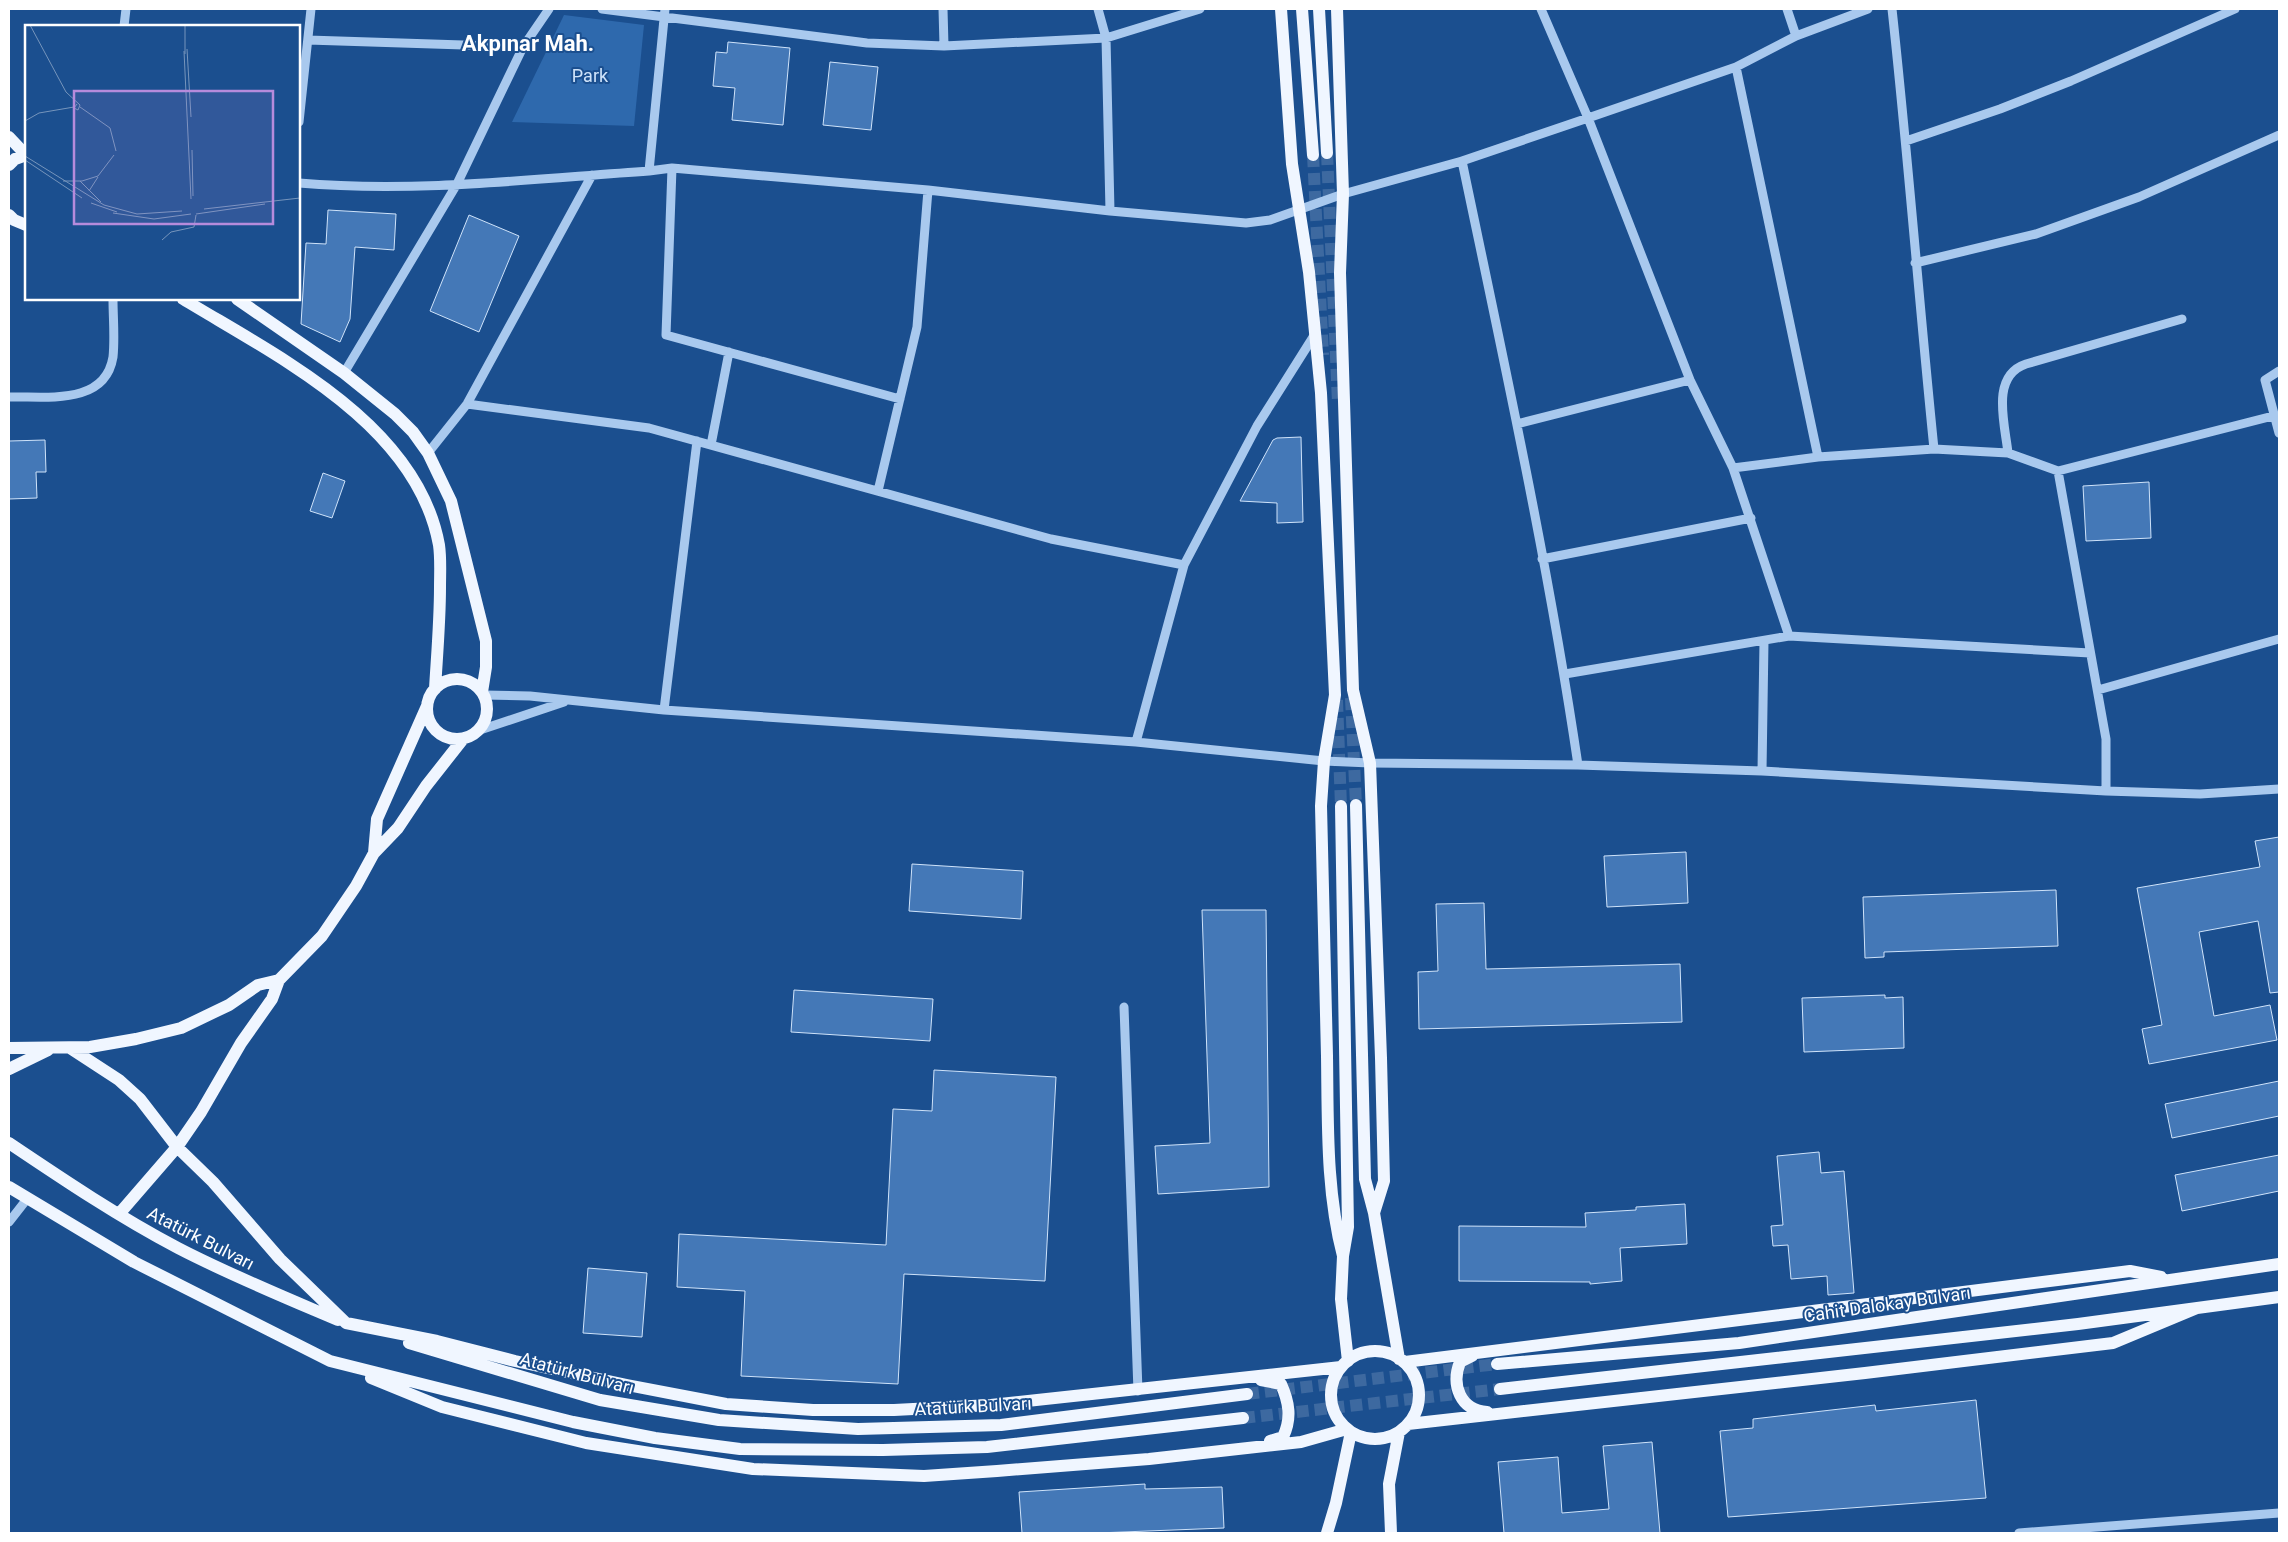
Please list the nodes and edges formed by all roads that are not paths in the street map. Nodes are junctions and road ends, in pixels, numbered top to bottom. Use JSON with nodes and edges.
{"nodes":[{"id":1,"x":126,"y":9,"type":"edge"},
{"id":2,"x":311,"y":9,"type":"edge"},
{"id":3,"x":549,"y":9,"type":"edge"},
{"id":4,"x":602,"y":9,"type":"edge"},
{"id":5,"x":943,"y":9,"type":"edge"},
{"id":6,"x":1098,"y":9,"type":"edge"},
{"id":7,"x":1200,"y":9,"type":"edge"},
{"id":8,"x":1281,"y":9,"type":"edge"},
{"id":9,"x":1302,"y":9,"type":"edge"},
{"id":10,"x":1320,"y":9,"type":"edge"},
{"id":11,"x":1337,"y":9,"type":"edge"},
{"id":12,"x":1541,"y":9,"type":"edge"},
{"id":13,"x":1786,"y":9,"type":"edge"},
{"id":14,"x":1868,"y":9,"type":"edge"},
{"id":15,"x":1892,"y":9,"type":"edge"},
{"id":16,"x":2235,"y":9,"type":"edge"},
{"id":17,"x":665,"y":13,"type":"edge"},
{"id":18,"x":124,"y":25,"type":"edge"},
{"id":19,"x":1796,"y":36,"type":"junction"},
{"id":20,"x":1106,"y":38,"type":"junction"},
{"id":21,"x":308,"y":40,"type":"junction"},
{"id":22,"x":944,"y":46,"type":"junction"},
{"id":23,"x":523,"y":47,"type":"junction"},
{"id":24,"x":1736,"y":67,"type":"junction"},
{"id":25,"x":300,"y":113,"type":"edge"},
{"id":26,"x":1588,"y":118,"type":"junction"},
{"id":27,"x":2279,"y":134,"type":"edge"},
{"id":28,"x":9,"y":138,"type":"edge"},
{"id":29,"x":1906,"y":141,"type":"junction"},
{"id":30,"x":1327,"y":153,"type":"tunnel mouth"},
{"id":31,"x":25,"y":154,"type":"edge"},
{"id":32,"x":25,"y":155,"type":"edge"},
{"id":33,"x":1313,"y":155,"type":"tunnel mouth"},
{"id":34,"x":1462,"y":161,"type":"junction"},
{"id":35,"x":9,"y":165,"type":"edge"},
{"id":36,"x":672,"y":168,"type":"junction"},
{"id":37,"x":649,"y":171,"type":"junction"},
{"id":38,"x":592,"y":175,"type":"junction"},
{"id":39,"x":300,"y":182,"type":"edge"},
{"id":40,"x":457,"y":184,"type":"junction"},
{"id":41,"x":928,"y":190,"type":"junction"},
{"id":42,"x":1343,"y":194,"type":"junction"},
{"id":43,"x":1299,"y":209,"type":"junction"},
{"id":44,"x":1110,"y":211,"type":"junction"},
{"id":45,"x":9,"y":215,"type":"edge"},
{"id":46,"x":25,"y":225,"type":"edge"},
{"id":47,"x":1915,"y":263,"type":"junction"},
{"id":48,"x":113,"y":300,"type":"edge"},
{"id":49,"x":185,"y":300,"type":"edge"},
{"id":50,"x":238,"y":300,"type":"edge"},
{"id":51,"x":2182,"y":319,"type":"dead end"},
{"id":52,"x":1316,"y":334,"type":"junction"},
{"id":53,"x":729,"y":352,"type":"junction"},
{"id":54,"x":2279,"y":371,"type":"edge"},
{"id":55,"x":344,"y":373,"type":"junction"},
{"id":56,"x":1690,"y":380,"type":"junction"},
{"id":57,"x":9,"y":397,"type":"edge"},
{"id":58,"x":900,"y":399,"type":"junction"},
{"id":59,"x":467,"y":404,"type":"junction"},
{"id":60,"x":2273,"y":416,"type":"junction"},
{"id":61,"x":1517,"y":424,"type":"junction"},
{"id":62,"x":2279,"y":433,"type":"edge"},
{"id":63,"x":697,"y":442,"type":"junction"},
{"id":64,"x":711,"y":445,"type":"junction"},
{"id":65,"x":1934,"y":449,"type":"junction"},
{"id":66,"x":428,"y":454,"type":"junction"},
{"id":67,"x":2008,"y":454,"type":"junction"},
{"id":68,"x":1818,"y":457,"type":"junction"},
{"id":69,"x":1734,"y":468,"type":"junction"},
{"id":70,"x":2058,"y":471,"type":"junction"},
{"id":71,"x":878,"y":491,"type":"junction"},
{"id":72,"x":1751,"y":518,"type":"junction"},
{"id":73,"x":1542,"y":559,"type":"junction"},
{"id":74,"x":1184,"y":565,"type":"junction"},
{"id":75,"x":1789,"y":636,"type":"junction"},
{"id":76,"x":2279,"y":639,"type":"edge"},
{"id":77,"x":1764,"y":641,"type":"junction"},
{"id":78,"x":2090,"y":654,"type":"junction"},
{"id":79,"x":1564,"y":674,"type":"junction"},
{"id":80,"x":435,"y":689,"type":"junction"},
{"id":81,"x":2098,"y":690,"type":"junction"},
{"id":82,"x":483,"y":694,"type":"junction"},
{"id":83,"x":567,"y":701,"type":"junction"},
{"id":84,"x":427,"y":706,"type":"junction"},
{"id":85,"x":664,"y":710,"type":"junction"},
{"id":86,"x":480,"y":730,"type":"junction"},
{"id":87,"x":463,"y":739,"type":"junction"},
{"id":88,"x":1136,"y":742,"type":"junction"},
{"id":89,"x":1324,"y":760,"type":"junction"},
{"id":90,"x":1370,"y":763,"type":"junction"},
{"id":91,"x":1578,"y":765,"type":"junction"},
{"id":92,"x":1762,"y":772,"type":"junction"},
{"id":93,"x":2279,"y":789,"type":"edge"},
{"id":94,"x":2106,"y":791,"type":"junction"},
{"id":95,"x":1356,"y":805,"type":"tunnel mouth"},
{"id":96,"x":1341,"y":806,"type":"tunnel mouth"},
{"id":97,"x":374,"y":853,"type":"junction"},
{"id":98,"x":279,"y":980,"type":"junction"},
{"id":99,"x":1124,"y":1007,"type":"dead end"},
{"id":100,"x":9,"y":1048,"type":"edge"},
{"id":101,"x":70,"y":1048,"type":"junction"},
{"id":102,"x":50,"y":1049,"type":"junction"},
{"id":103,"x":9,"y":1069,"type":"edge"},
{"id":104,"x":9,"y":1143,"type":"edge"},
{"id":105,"x":177,"y":1146,"type":"junction"},
{"id":106,"x":9,"y":1186,"type":"edge"},
{"id":107,"x":27,"y":1199,"type":"junction"},
{"id":108,"x":1374,"y":1213,"type":"junction"},
{"id":109,"x":119,"y":1214,"type":"junction"},
{"id":110,"x":9,"y":1222,"type":"edge"},
{"id":111,"x":1343,"y":1256,"type":"junction"},
{"id":112,"x":2279,"y":1264,"type":"edge"},
{"id":113,"x":2171,"y":1279,"type":"junction"},
{"id":114,"x":2279,"y":1298,"type":"edge"},
{"id":115,"x":2197,"y":1308,"type":"junction"},
{"id":116,"x":346,"y":1323,"type":"junction"},
{"id":117,"x":1477,"y":1354,"type":"junction"},
{"id":118,"x":1402,"y":1360,"type":"junction"},
{"id":119,"x":330,"y":1361,"type":"junction"},
{"id":120,"x":1344,"y":1364,"type":"junction"},
{"id":121,"x":1497,"y":1364,"type":"tunnel mouth"},
{"id":122,"x":1240,"y":1378,"type":"junction"},
{"id":123,"x":1500,"y":1389,"type":"tunnel mouth"},
{"id":124,"x":1138,"y":1391,"type":"junction"},
{"id":125,"x":1247,"y":1394,"type":"tunnel mouth"},
{"id":126,"x":1501,"y":1413,"type":"junction"},
{"id":127,"x":1243,"y":1418,"type":"tunnel mouth"},
{"id":128,"x":1403,"y":1428,"type":"junction"},
{"id":129,"x":1349,"y":1430,"type":"junction"},
{"id":130,"x":1256,"y":1446,"type":"junction"},
{"id":131,"x":2279,"y":1513,"type":"edge"},
{"id":132,"x":1327,"y":1533,"type":"edge"},
{"id":133,"x":1391,"y":1533,"type":"edge"},
{"id":134,"x":2019,"y":1533,"type":"edge"}],
"edges":[{"from":1,"to":18,"type":"street"},
{"from":2,"to":21,"type":"street"},
{"from":3,"to":23,"type":"street"},
{"from":4,"to":17,"type":"street"},
{"from":5,"to":22,"type":"street"},
{"from":6,"to":20,"type":"street"},
{"from":7,"to":20,"type":"street"},
{"from":8,"to":43,"type":"main road"},
{"from":9,"to":33,"type":"main road"},
{"from":10,"to":30,"type":"main road"},
{"from":11,"to":42,"type":"main road"},
{"from":12,"to":26,"type":"street"},
{"from":13,"to":19,"type":"street"},
{"from":14,"to":19,"type":"street"},
{"from":15,"to":29,"type":"street"},
{"from":16,"to":29,"type":"street"},
{"from":17,"to":22,"type":"street"},
{"from":17,"to":37,"type":"street"},
{"from":19,"to":24,"type":"street"},
{"from":20,"to":22,"type":"street"},
{"from":20,"to":44,"type":"street"},
{"from":21,"to":23,"type":"street"},
{"from":21,"to":25,"type":"street"},
{"from":23,"to":40,"type":"street"},
{"from":24,"to":26,"type":"street"},
{"from":24,"to":68,"type":"street"},
{"from":26,"to":34,"type":"street"},
{"from":26,"to":56,"type":"street"},
{"from":27,"to":47,"type":"street"},
{"from":28,"to":31,"type":"main road"},
{"from":29,"to":47,"type":"street"},
{"from":32,"to":35,"type":"main road"},
{"from":34,"to":42,"type":"street"},
{"from":34,"to":61,"type":"street"},
{"from":36,"to":37,"type":"street"},
{"from":36,"to":41,"type":"street"},
{"from":36,"to":53,"type":"street"},
{"from":37,"to":38,"type":"street"},
{"from":38,"to":40,"type":"street"},
{"from":38,"to":59,"type":"street"},
{"from":39,"to":40,"type":"street"},
{"from":40,"to":55,"type":"street"},
{"from":41,"to":44,"type":"street"},
{"from":41,"to":58,"type":"street"},
{"from":42,"to":43,"type":"street"},
{"from":42,"to":90,"type":"main road"},
{"from":43,"to":44,"type":"street"},
{"from":43,"to":52,"type":"main road"},
{"from":45,"to":46,"type":"main road"},
{"from":47,"to":65,"type":"street"},
{"from":48,"to":57,"type":"street"},
{"from":49,"to":80,"type":"main road"},
{"from":50,"to":55,"type":"main road"},
{"from":51,"to":67,"type":"street"},
{"from":52,"to":74,"type":"street"},
{"from":52,"to":89,"type":"main road"},
{"from":53,"to":58,"type":"street"},
{"from":53,"to":64,"type":"street"},
{"from":54,"to":60,"type":"street"},
{"from":55,"to":66,"type":"main road"},
{"from":56,"to":61,"type":"street"},
{"from":56,"to":69,"type":"street"},
{"from":58,"to":71,"type":"street"},
{"from":59,"to":63,"type":"street"},
{"from":59,"to":66,"type":"street"},
{"from":60,"to":62,"type":"street"},
{"from":60,"to":70,"type":"street"},
{"from":61,"to":73,"type":"street"},
{"from":63,"to":64,"type":"street"},
{"from":63,"to":85,"type":"street"},
{"from":64,"to":71,"type":"street"},
{"from":65,"to":67,"type":"street"},
{"from":65,"to":68,"type":"street"},
{"from":66,"to":82,"type":"main road"},
{"from":67,"to":70,"type":"street"},
{"from":68,"to":69,"type":"street"},
{"from":69,"to":72,"type":"street"},
{"from":70,"to":78,"type":"street"},
{"from":71,"to":74,"type":"street"},
{"from":72,"to":73,"type":"street"},
{"from":72,"to":75,"type":"street"},
{"from":73,"to":79,"type":"street"},
{"from":74,"to":88,"type":"street"},
{"from":75,"to":77,"type":"street"},
{"from":75,"to":78,"type":"street"},
{"from":76,"to":81,"type":"street"},
{"from":77,"to":79,"type":"street"},
{"from":77,"to":92,"type":"street"},
{"from":78,"to":81,"type":"street"},
{"from":79,"to":91,"type":"street"},
{"from":80,"to":82,"type":"main road"},
{"from":80,"to":84,"type":"main road"},
{"from":81,"to":94,"type":"street"},
{"from":82,"to":83,"type":"street"},
{"from":82,"to":86,"type":"main road"},
{"from":83,"to":85,"type":"street"},
{"from":83,"to":86,"type":"street"},
{"from":84,"to":87,"type":"main road"},
{"from":84,"to":97,"type":"main road"},
{"from":85,"to":88,"type":"street"},
{"from":86,"to":87,"type":"main road"},
{"from":87,"to":97,"type":"main road"},
{"from":88,"to":89,"type":"street"},
{"from":89,"to":90,"type":"street"},
{"from":89,"to":111,"type":"main road"},
{"from":90,"to":91,"type":"street"},
{"from":90,"to":108,"type":"main road"},
{"from":91,"to":92,"type":"street"},
{"from":92,"to":94,"type":"street"},
{"from":93,"to":94,"type":"street"},
{"from":95,"to":108,"type":"main road"},
{"from":96,"to":111,"type":"main road"},
{"from":97,"to":98,"type":"main road"},
{"from":98,"to":101,"type":"main road"},
{"from":98,"to":105,"type":"main road"},
{"from":99,"to":124,"type":"street"},
{"from":100,"to":102,"type":"main road"},
{"from":101,"to":102,"type":"main road"},
{"from":101,"to":105,"type":"main road"},
{"from":102,"to":103,"type":"main road"},
{"from":104,"to":109,"type":"main road","name":"Atatürk Bulvarı"},
{"from":105,"to":109,"type":"main road"},
{"from":105,"to":116,"type":"main road"},
{"from":106,"to":107,"type":"main road"},
{"from":107,"to":110,"type":"street"},
{"from":107,"to":119,"type":"main road"},
{"from":108,"to":118,"type":"main road"},
{"from":109,"to":116,"type":"main road","name":"Atatürk Bulvarı"},
{"from":111,"to":120,"type":"main road"},
{"from":112,"to":113,"type":"main road","name":"Cahit Dalokay Bulvarı"},
{"from":113,"to":117,"type":"main road"},
{"from":113,"to":121,"type":"main road","name":"Cahit Dalokay Bulvarı"},
{"from":114,"to":115,"type":"main road"},
{"from":115,"to":123,"type":"main road"},
{"from":115,"to":126,"type":"main road"},
{"from":116,"to":124,"type":"main road"},
{"from":116,"to":125,"type":"main road","name":"Atatürk Bulvarı"},
{"from":117,"to":118,"type":"main road"},
{"from":117,"to":126,"type":"main road"},
{"from":118,"to":120,"type":"main road"},
{"from":118,"to":128,"type":"main road"},
{"from":119,"to":127,"type":"main road"},
{"from":119,"to":130,"type":"main road"},
{"from":120,"to":122,"type":"main road"},
{"from":120,"to":129,"type":"main road"},
{"from":122,"to":124,"type":"main road"},
{"from":122,"to":130,"type":"main road"},
{"from":126,"to":128,"type":"main road"},
{"from":128,"to":129,"type":"main road"},
{"from":128,"to":133,"type":"main road"},
{"from":129,"to":130,"type":"main road"},
{"from":129,"to":132,"type":"main road"},
{"from":131,"to":134,"type":"street"}]}
